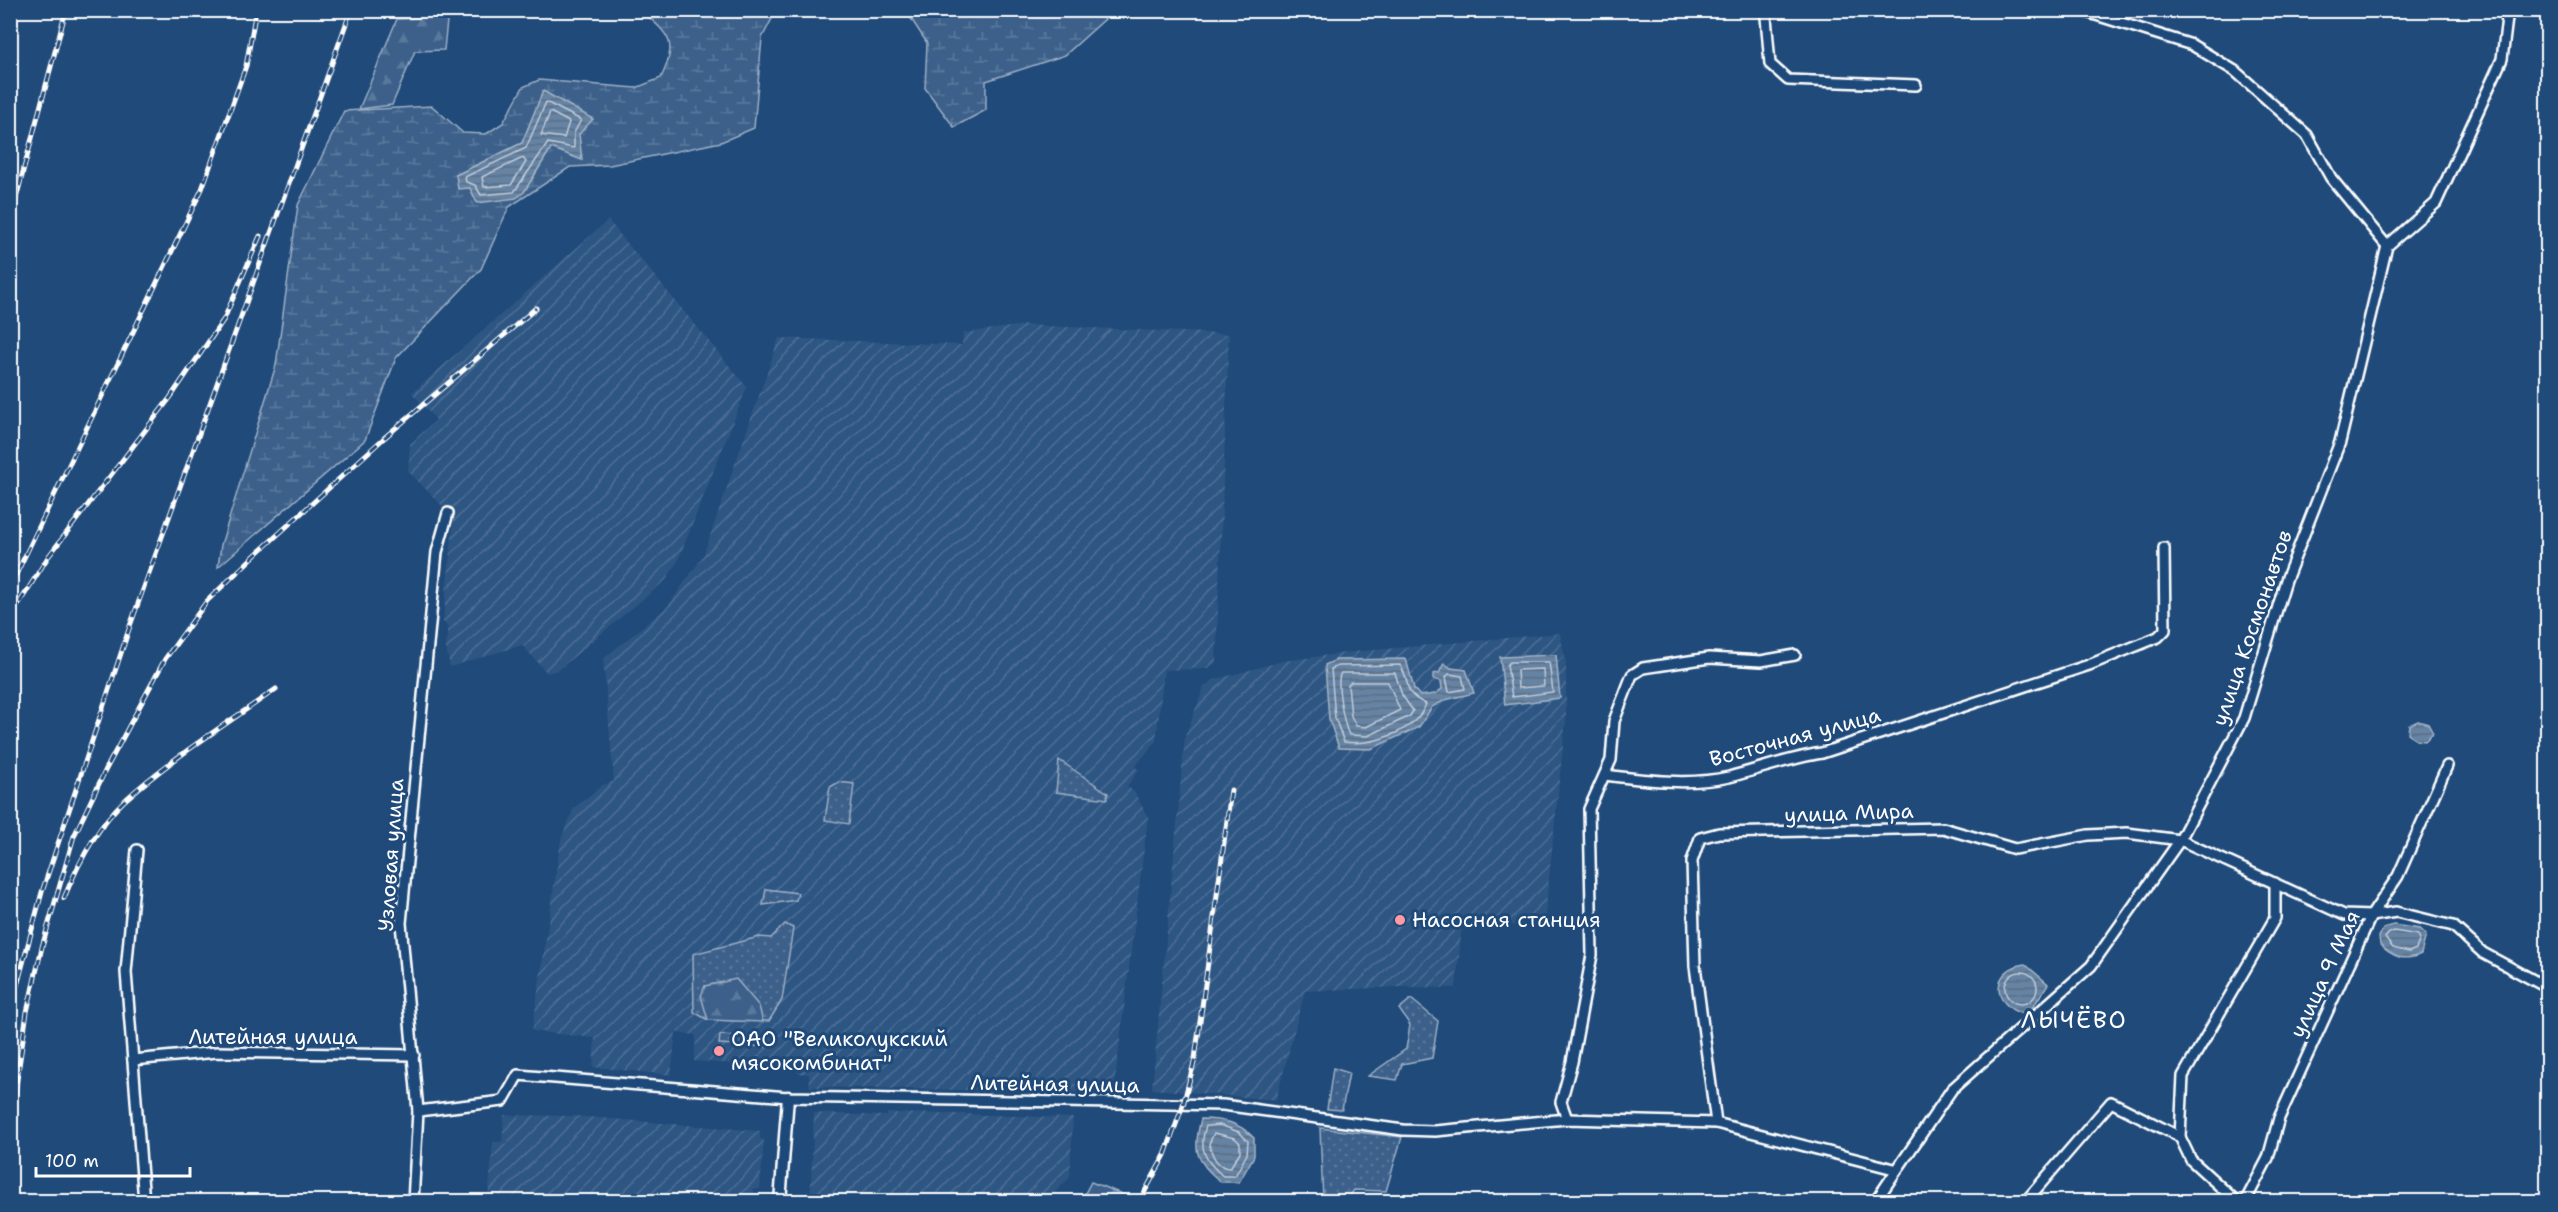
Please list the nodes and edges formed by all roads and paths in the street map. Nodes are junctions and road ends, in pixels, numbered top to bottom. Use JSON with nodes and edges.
{"nodes":[{"id":1,"x":1769,"y":10,"type":"edge"},
{"id":2,"x":2080,"y":10,"type":"edge"},
{"id":3,"x":2508,"y":10,"type":"edge"},
{"id":4,"x":1916,"y":85,"type":"dead end"},
{"id":5,"x":2387,"y":246,"type":"junction"},
{"id":6,"x":448,"y":513,"type":"dead end"},
{"id":7,"x":2164,"y":548,"type":"dead end"},
{"id":8,"x":1795,"y":655,"type":"dead end"},
{"id":9,"x":2447,"y":766,"type":"dead end"},
{"id":10,"x":1605,"y":775,"type":"junction"},
{"id":11,"x":2180,"y":840,"type":"junction"},
{"id":12,"x":137,"y":850,"type":"dead end"},
{"id":13,"x":2275,"y":883,"type":"junction"},
{"id":14,"x":2371,"y":916,"type":"junction"},
{"id":15,"x":2547,"y":988,"type":"edge"},
{"id":16,"x":414,"y":1055,"type":"junction"},
{"id":17,"x":133,"y":1060,"type":"junction"},
{"id":18,"x":788,"y":1097,"type":"junction"},
{"id":19,"x":418,"y":1111,"type":"junction"},
{"id":20,"x":1567,"y":1119,"type":"junction"},
{"id":21,"x":1716,"y":1123,"type":"junction"},
{"id":22,"x":2180,"y":1137,"type":"junction"},
{"id":23,"x":1894,"y":1169,"type":"junction"},
{"id":24,"x":144,"y":1202,"type":"edge"},
{"id":25,"x":413,"y":1202,"type":"edge"},
{"id":26,"x":780,"y":1202,"type":"edge"},
{"id":27,"x":1875,"y":1202,"type":"edge"},
{"id":28,"x":2025,"y":1202,"type":"edge"},
{"id":29,"x":2237,"y":1202,"type":"edge"},
{"id":30,"x":2245,"y":1202,"type":"edge"}],
"edges":[{"from":1,"to":4,"type":"street"},
{"from":2,"to":5,"type":"street"},
{"from":3,"to":5,"type":"street"},
{"from":5,"to":11,"type":"street","name":"улица Космонавтов"},
{"from":6,"to":16,"type":"street","name":"Узловая улица"},
{"from":7,"to":10,"type":"street","name":"Восточная улица"},
{"from":8,"to":10,"type":"street"},
{"from":9,"to":14,"type":"street","name":"улица 9 Мая"},
{"from":10,"to":20,"type":"street"},
{"from":11,"to":13,"type":"street","name":"улица Мира"},
{"from":11,"to":21,"type":"street","name":"улица Мира"},
{"from":11,"to":23,"type":"street","name":"улица Космонавтов"},
{"from":12,"to":17,"type":"street"},
{"from":13,"to":14,"type":"street","name":"улица Мира"},
{"from":13,"to":22,"type":"street"},
{"from":14,"to":15,"type":"street","name":"улица Мира"},
{"from":14,"to":30,"type":"street","name":"улица 9 Мая"},
{"from":16,"to":17,"type":"street","name":"Литейная улица"},
{"from":16,"to":19,"type":"street","name":"Узловая улица"},
{"from":17,"to":24,"type":"street"},
{"from":18,"to":19,"type":"street","name":"Литейная улица"},
{"from":18,"to":20,"type":"street","name":"Литейная улица"},
{"from":18,"to":26,"type":"street"},
{"from":19,"to":25,"type":"street","name":"Узловая улица"},
{"from":20,"to":21,"type":"street","name":"Литейная улица"},
{"from":21,"to":23,"type":"street","name":"Литейная улица"},
{"from":22,"to":28,"type":"street"},
{"from":22,"to":29,"type":"street"},
{"from":23,"to":27,"type":"street","name":"улица Космонавтов"}]}
